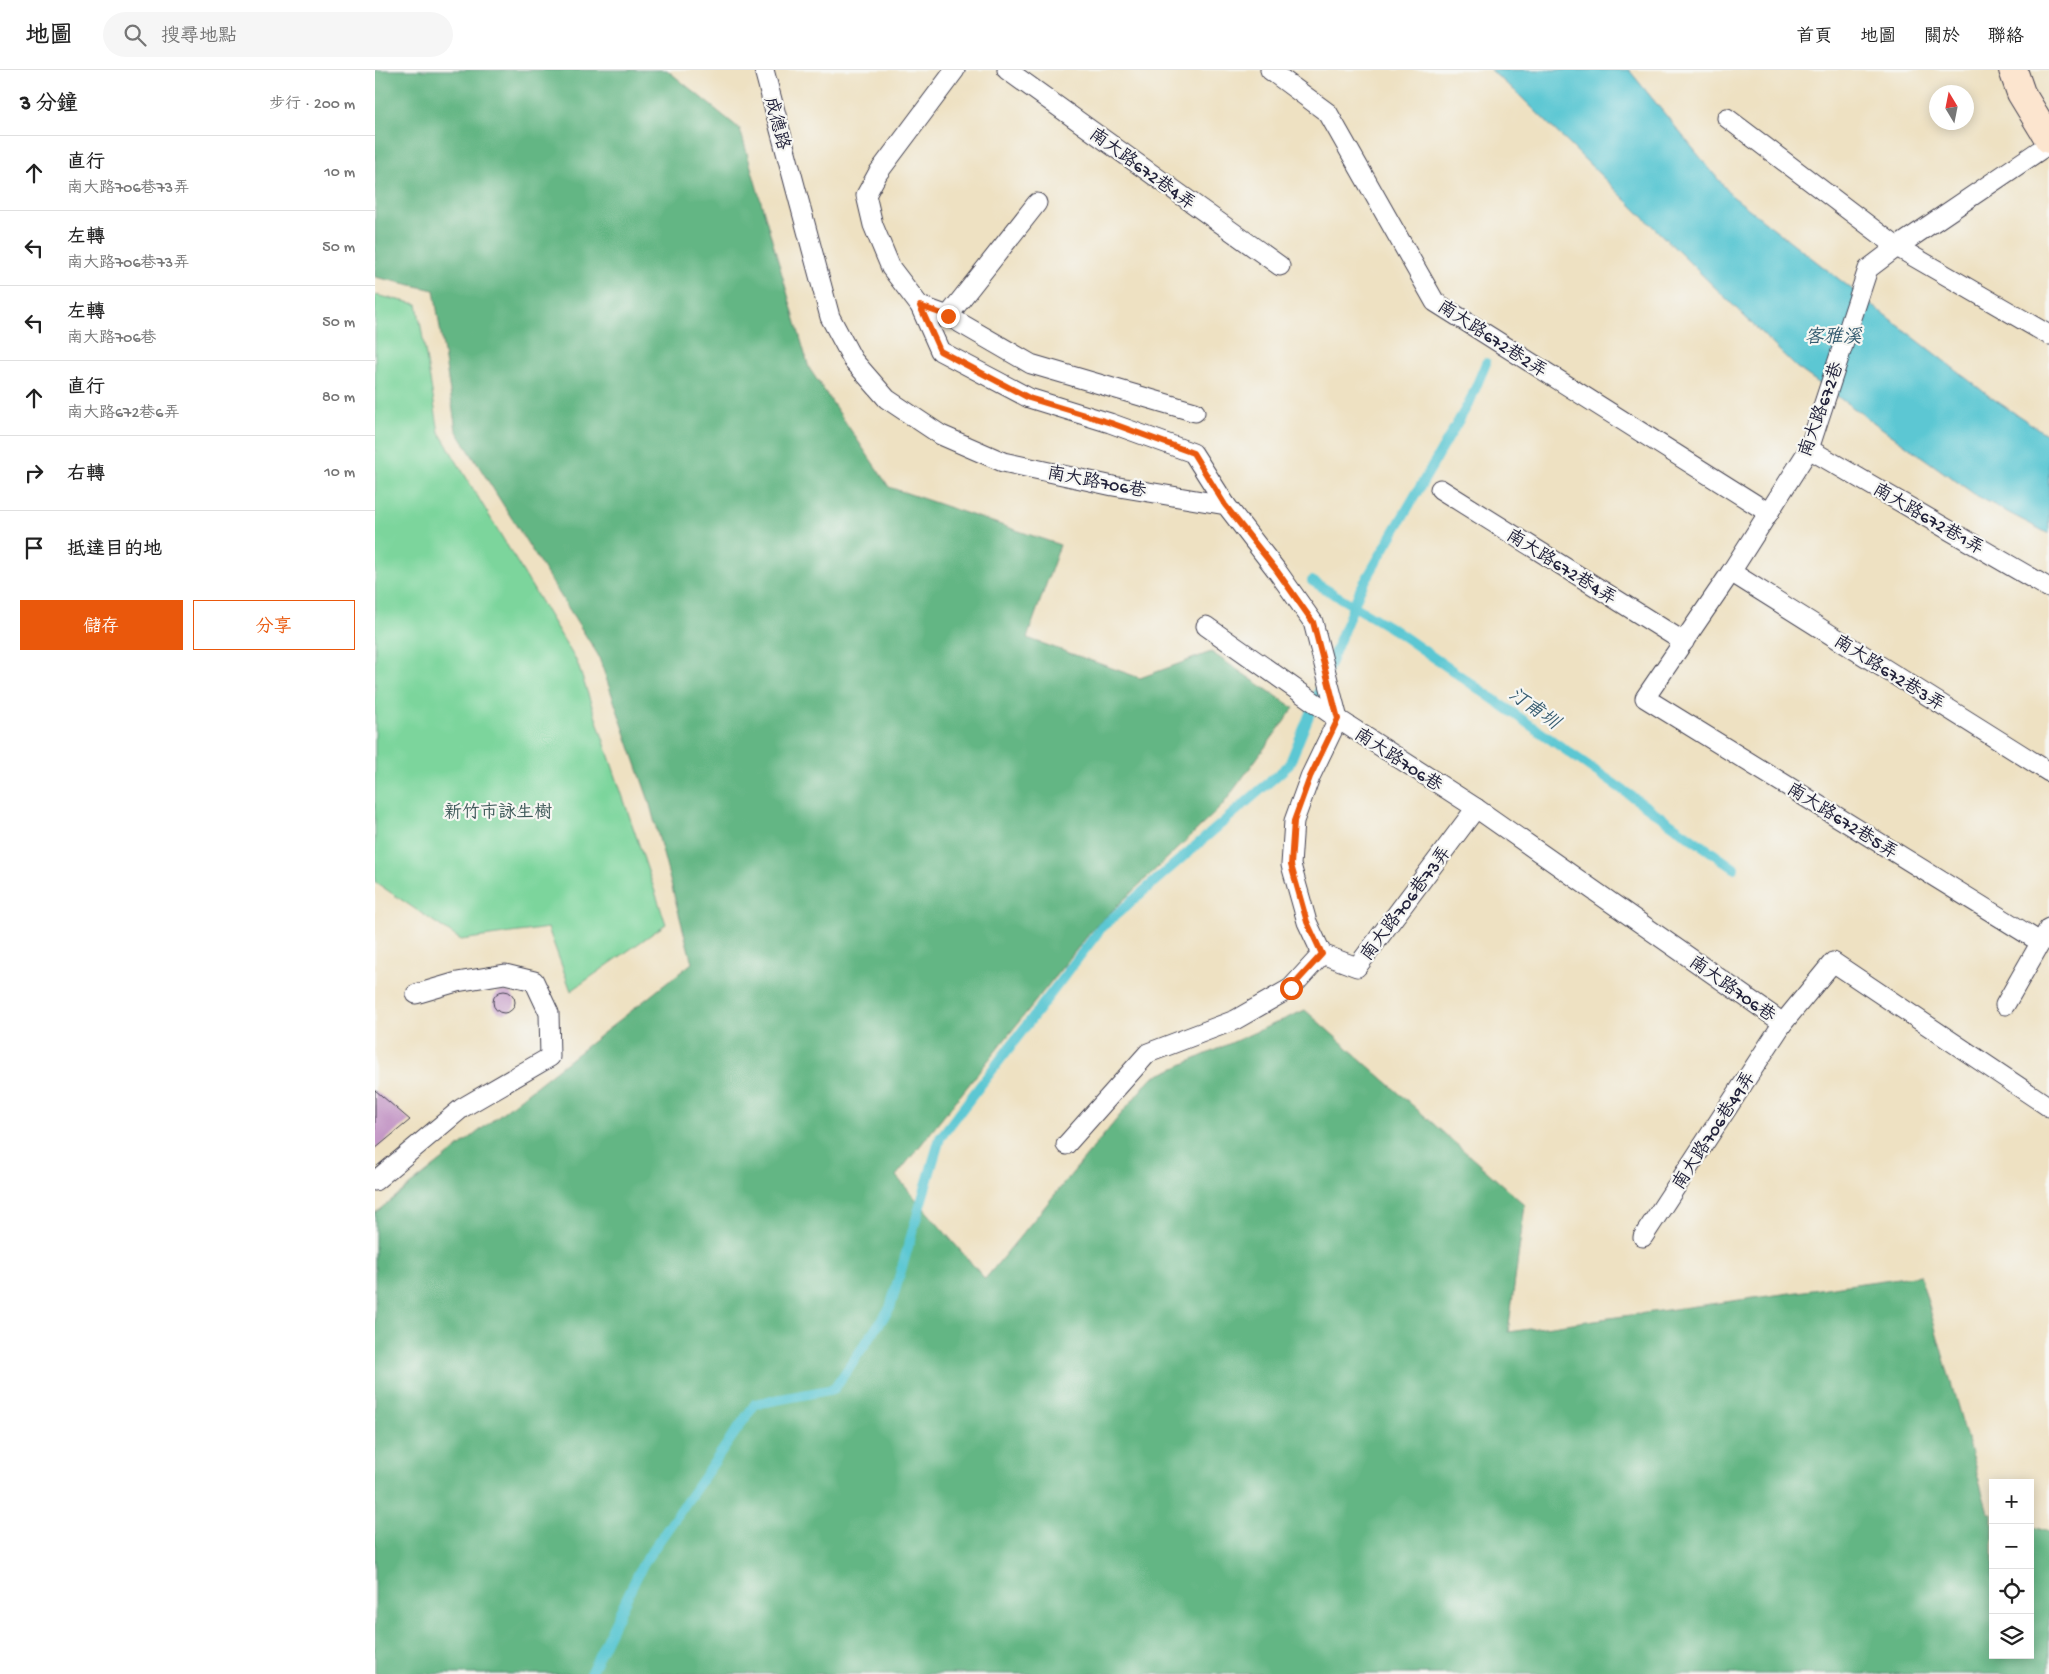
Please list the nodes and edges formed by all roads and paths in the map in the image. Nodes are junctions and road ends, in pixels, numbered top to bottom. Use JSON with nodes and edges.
{"nodes":[{"id":1,"x":764,"y":70,"type":"edge"},
{"id":2,"x":955,"y":70,"type":"edge"},
{"id":3,"x":1007,"y":70,"type":"edge"},
{"id":4,"x":1270,"y":70,"type":"edge"},
{"id":5,"x":2013,"y":70,"type":"edge"},
{"id":6,"x":1727,"y":118,"type":"dead end"},
{"id":7,"x":2049,"y":139,"type":"edge"},
{"id":8,"x":2049,"y":144,"type":"edge"},
{"id":9,"x":792,"y":175,"type":"joint"},
{"id":10,"x":1037,"y":203,"type":"dead end"},
{"id":11,"x":1897,"y":247,"type":"junction"},
{"id":12,"x":1280,"y":266,"type":"dead end"},
{"id":13,"x":920,"y":306,"type":"junction"},
{"id":14,"x":948,"y":316,"type":"junction"},
{"id":15,"x":2049,"y":335,"type":"edge"},
{"id":16,"x":1195,"y":412,"type":"dead end"},
{"id":17,"x":1809,"y":449,"type":"junction"},
{"id":18,"x":1440,"y":489,"type":"dead end"},
{"id":19,"x":1225,"y":505,"type":"junction"},
{"id":20,"x":1769,"y":513,"type":"junction"},
{"id":21,"x":1731,"y":572,"type":"junction"},
{"id":22,"x":2049,"y":588,"type":"edge"},
{"id":23,"x":1206,"y":626,"type":"dead end"},
{"id":24,"x":1683,"y":642,"type":"junction"},
{"id":25,"x":1645,"y":698,"type":"joint"},
{"id":26,"x":1335,"y":717,"type":"junction"},
{"id":27,"x":2049,"y":772,"type":"edge"},
{"id":28,"x":1476,"y":808,"type":"junction"},
{"id":29,"x":2045,"y":935,"type":"edge"},
{"id":30,"x":1322,"y":954,"type":"junction"},
{"id":31,"x":416,"y":994,"type":"dead end"},
{"id":32,"x":2005,"y":1005,"type":"dead end"},
{"id":33,"x":1783,"y":1023,"type":"junction"},
{"id":34,"x":2049,"y":1107,"type":"edge"},
{"id":35,"x":1066,"y":1144,"type":"dead end"},
{"id":36,"x":375,"y":1181,"type":"edge"},
{"id":37,"x":1643,"y":1238,"type":"dead end"}],
"edges":[{"from":1,"to":9,"type":"lane","name":"成德路"},
{"from":2,"to":13,"type":"lane"},
{"from":3,"to":12,"type":"lane","name":"南大路672巷4弄"},
{"from":4,"to":20,"type":"lane","name":"南大路672巷2弄"},
{"from":5,"to":7,"type":"main road"},
{"from":6,"to":11,"type":"lane"},
{"from":8,"to":11,"type":"lane","name":"南大路672巷"},
{"from":9,"to":19,"type":"lane","name":"南大路706巷"},
{"from":10,"to":14,"type":"lane"},
{"from":11,"to":15,"type":"lane"},
{"from":11,"to":17,"type":"lane","name":"南大路672巷"},
{"from":13,"to":14,"type":"lane"},
{"from":13,"to":19,"type":"lane"},
{"from":14,"to":16,"type":"lane"},
{"from":17,"to":20,"type":"lane","name":"南大路672巷"},
{"from":17,"to":22,"type":"lane","name":"南大路672巷1弄"},
{"from":18,"to":24,"type":"lane","name":"南大路672巷4弄"},
{"from":19,"to":26,"type":"lane","name":"南大路706巷"},
{"from":20,"to":21,"type":"lane","name":"南大路672巷"},
{"from":21,"to":24,"type":"lane","name":"南大路672巷"},
{"from":21,"to":27,"type":"lane","name":"南大路672巷3弄"},
{"from":23,"to":26,"type":"lane"},
{"from":24,"to":25,"type":"lane","name":"南大路672巷"},
{"from":25,"to":29,"type":"lane","name":"南大路672巷5弄"},
{"from":26,"to":28,"type":"lane","name":"南大路706巷"},
{"from":26,"to":30,"type":"lane"},
{"from":28,"to":30,"type":"lane","name":"南大路706巷73弄"},
{"from":28,"to":33,"type":"lane","name":"南大路706巷"},
{"from":29,"to":32,"type":"lane"},
{"from":30,"to":35,"type":"lane"},
{"from":31,"to":36,"type":"lane"},
{"from":33,"to":34,"type":"lane","name":"南大路706巷"},
{"from":33,"to":37,"type":"lane","name":"南大路706巷49弄"}]}
